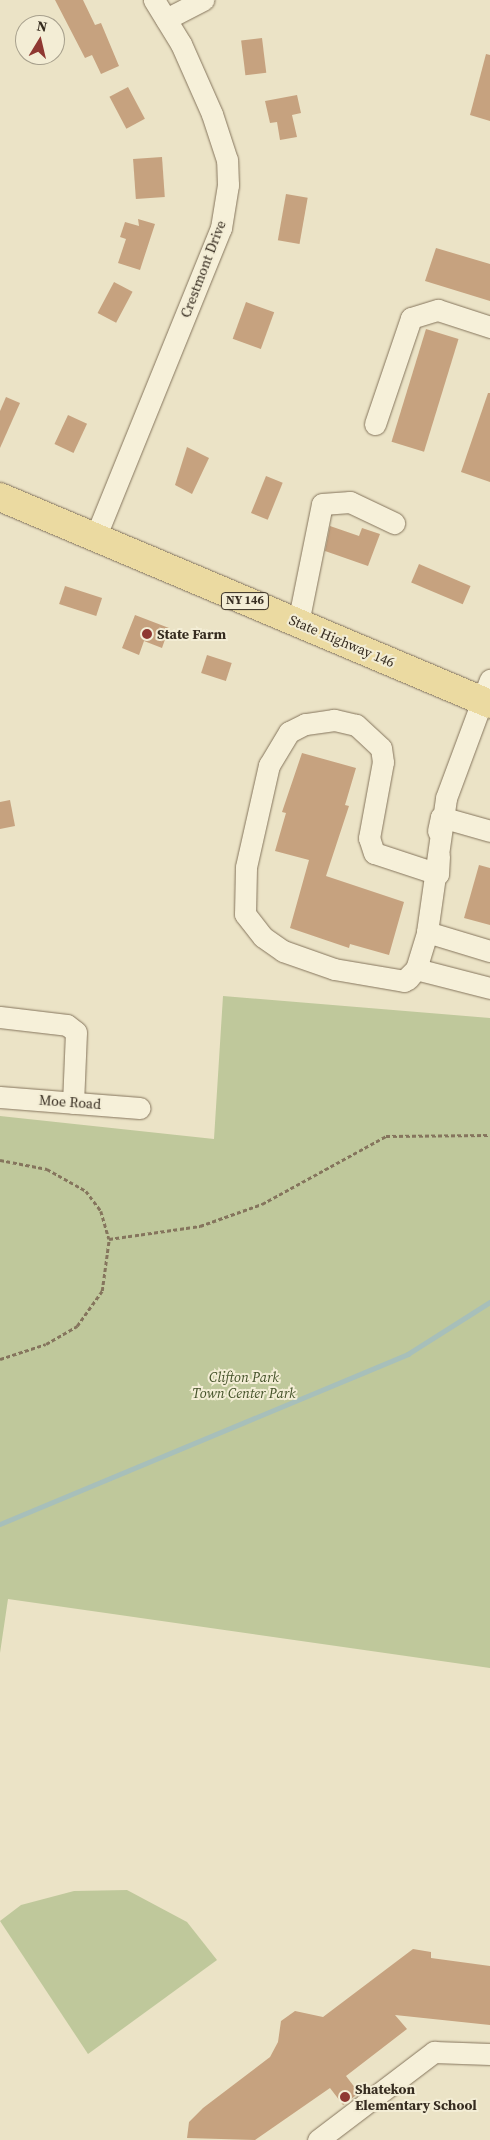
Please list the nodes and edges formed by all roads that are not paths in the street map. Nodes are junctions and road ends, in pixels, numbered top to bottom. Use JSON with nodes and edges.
{"nodes":[{"id":1,"x":154,"y":0,"type":"edge"},
{"id":2,"x":203,"y":0,"type":"edge"},
{"id":3,"x":166,"y":19,"type":"junction"},
{"id":4,"x":490,"y":327,"type":"edge"},
{"id":5,"x":375,"y":424,"type":"dead end"},
{"id":6,"x":0,"y":497,"type":"edge"},
{"id":7,"x":394,"y":523,"type":"dead end"},
{"id":8,"x":95,"y":538,"type":"junction"},
{"id":9,"x":298,"y":623,"type":"junction"},
{"id":10,"x":488,"y":695,"type":"edge"},
{"id":11,"x":440,"y":824,"type":"junction"},
{"id":12,"x":490,"y":831,"type":"edge"},
{"id":13,"x":438,"y":874,"type":"junction"},
{"id":14,"x":427,"y":932,"type":"junction"},
{"id":15,"x":490,"y":951,"type":"edge"},
{"id":16,"x":410,"y":975,"type":"junction"},
{"id":17,"x":490,"y":988,"type":"edge"},
{"id":18,"x":0,"y":1017,"type":"edge"},
{"id":19,"x":0,"y":1097,"type":"edge"},
{"id":20,"x":73,"y":1103,"type":"junction"},
{"id":21,"x":140,"y":1108,"type":"dead end"},
{"id":22,"x":490,"y":2054,"type":"edge"},
{"id":23,"x":318,"y":2140,"type":"edge"}],
"edges":[{"from":1,"to":3,"type":"street","name":"Crestmont Drive"},
{"from":2,"to":3,"type":"street"},
{"from":3,"to":8,"type":"street","name":"Crestmont Drive"},
{"from":4,"to":5,"type":"street"},
{"from":6,"to":8,"type":"main road","name":"State Highway 146","number":"NY 146"},
{"from":7,"to":9,"type":"street"},
{"from":8,"to":9,"type":"main road","name":"State Highway 146","number":"NY 146"},
{"from":9,"to":10,"type":"main road","name":"State Highway 146","number":"NY 146"},
{"from":10,"to":11,"type":"street"},
{"from":11,"to":12,"type":"street"},
{"from":11,"to":13,"type":"street"},
{"from":13,"to":14,"type":"street"},
{"from":13,"to":16,"type":"street"},
{"from":14,"to":15,"type":"street"},
{"from":14,"to":16,"type":"street"},
{"from":16,"to":17,"type":"street"},
{"from":18,"to":20,"type":"street"},
{"from":19,"to":20,"type":"street","name":"Moe Road"},
{"from":20,"to":21,"type":"street","name":"Moe Road"},
{"from":22,"to":23,"type":"street"}]}
